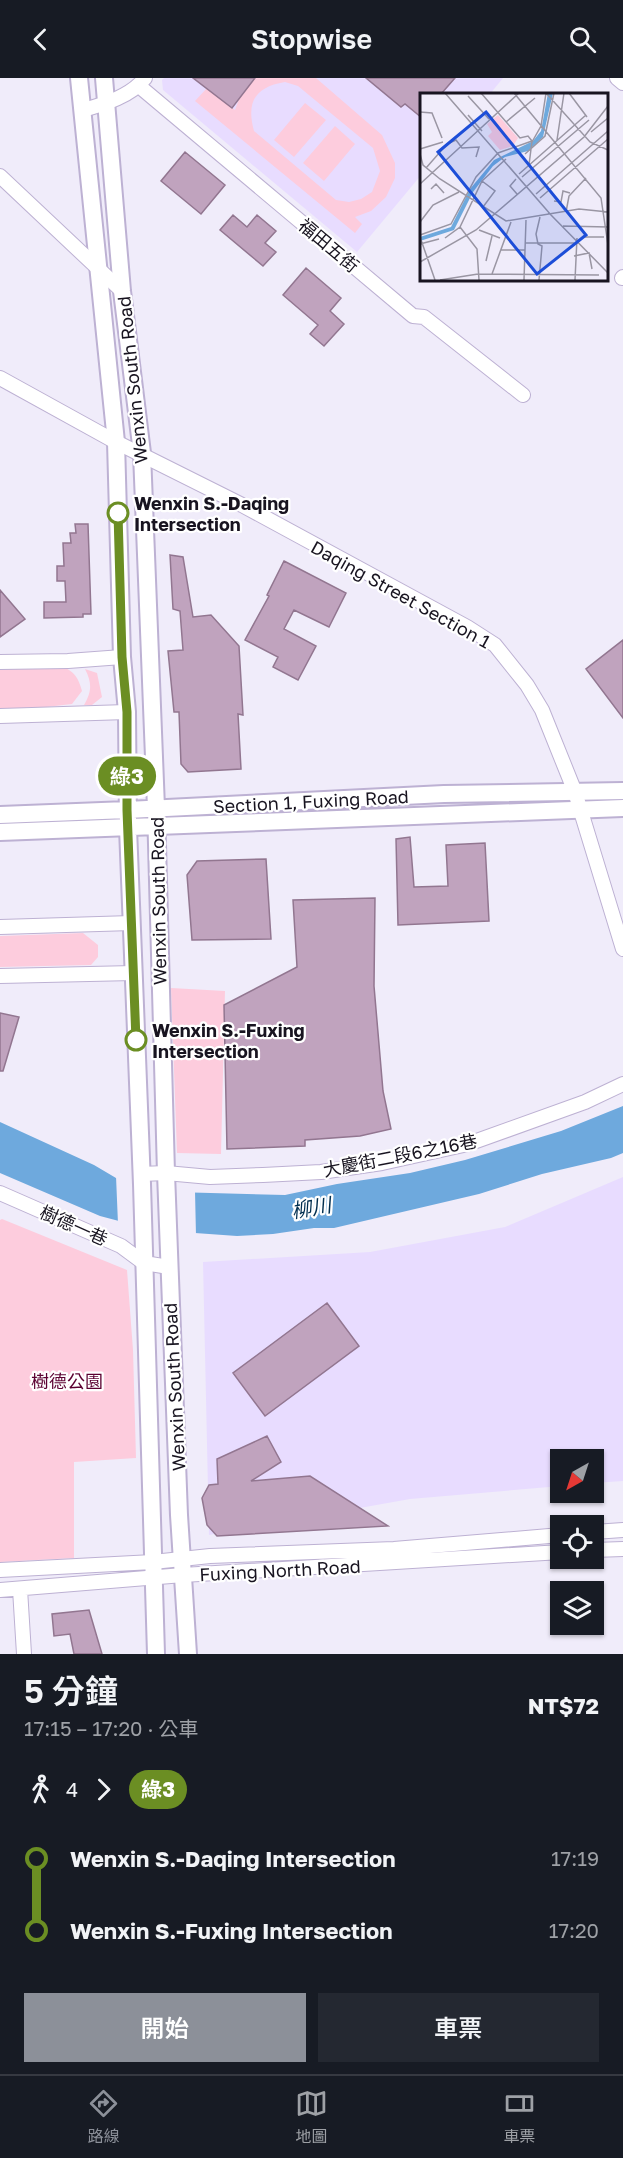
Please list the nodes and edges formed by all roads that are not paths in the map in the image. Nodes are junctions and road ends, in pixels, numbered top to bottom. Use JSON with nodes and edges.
{"nodes":[{"id":1,"x":79,"y":78,"type":"edge"},
{"id":2,"x":104,"y":78,"type":"edge"},
{"id":3,"x":617,"y":78,"type":"edge"},
{"id":4,"x":142,"y":82,"type":"edge"},
{"id":5,"x":623,"y":83,"type":"edge"},
{"id":6,"x":107,"y":104,"type":"junction"},
{"id":7,"x":83,"y":110,"type":"junction"},
{"id":8,"x":0,"y":176,"type":"edge"},
{"id":9,"x":97,"y":268,"type":"junction"},
{"id":10,"x":122,"y":291,"type":"junction"},
{"id":11,"x":1,"y":381,"type":"edge"},
{"id":12,"x":523,"y":395,"type":"dead end"},
{"id":13,"x":116,"y":442,"type":"junction"},
{"id":14,"x":142,"y":453,"type":"junction"},
{"id":15,"x":122,"y":657,"type":"junction"},
{"id":16,"x":0,"y":662,"type":"edge"},
{"id":17,"x":127,"y":712,"type":"junction"},
{"id":18,"x":0,"y":716,"type":"edge"},
{"id":19,"x":623,"y":791,"type":"edge"},
{"id":20,"x":578,"y":800,"type":"junction"},
{"id":21,"x":156,"y":808,"type":"junction"},
{"id":22,"x":623,"y":808,"type":"edge"},
{"id":23,"x":127,"y":810,"type":"junction"},
{"id":24,"x":0,"y":815,"type":"edge"},
{"id":25,"x":155,"y":827,"type":"junction"},
{"id":26,"x":128,"y":828,"type":"junction"},
{"id":27,"x":0,"y":832,"type":"edge"},
{"id":28,"x":132,"y":923,"type":"junction"},
{"id":29,"x":0,"y":927,"type":"edge"},
{"id":30,"x":623,"y":949,"type":"edge"},
{"id":31,"x":134,"y":973,"type":"junction"},
{"id":32,"x":0,"y":976,"type":"edge"},
{"id":33,"x":623,"y":1084,"type":"edge"},
{"id":34,"x":142,"y":1179,"type":"junction"},
{"id":35,"x":167,"y":1180,"type":"junction"},
{"id":36,"x":0,"y":1193,"type":"edge"},
{"id":37,"x":144,"y":1263,"type":"junction"},
{"id":38,"x":169,"y":1267,"type":"junction"},
{"id":39,"x":623,"y":1530,"type":"edge"},
{"id":40,"x":604,"y":1531,"type":"edge"},
{"id":41,"x":550,"y":1536,"type":"edge"},
{"id":42,"x":623,"y":1549,"type":"edge"},
{"id":43,"x":604,"y":1550,"type":"edge"},
{"id":44,"x":550,"y":1552,"type":"edge"},
{"id":45,"x":183,"y":1567,"type":"junction"},
{"id":46,"x":0,"y":1570,"type":"edge"},
{"id":47,"x":153,"y":1570,"type":"junction"},
{"id":48,"x":20,"y":1589,"type":"junction"},
{"id":49,"x":0,"y":1590,"type":"edge"},
{"id":50,"x":24,"y":1654,"type":"edge"},
{"id":51,"x":156,"y":1654,"type":"edge"},
{"id":52,"x":188,"y":1654,"type":"edge"}],
"edges":[{"from":1,"to":7,"type":"main road","name":"Wenxin South Road"},
{"from":2,"to":6,"type":"main road","name":"Wenxin South Road"},
{"from":3,"to":5,"type":"street"},
{"from":4,"to":6,"type":"street"},
{"from":4,"to":12,"type":"street","name":"福田五街"},
{"from":6,"to":7,"type":"street"},
{"from":6,"to":10,"type":"main road","name":"Wenxin South Road"},
{"from":7,"to":9,"type":"main road","name":"Wenxin South Road"},
{"from":8,"to":9,"type":"street"},
{"from":9,"to":10,"type":"street"},
{"from":9,"to":13,"type":"main road","name":"Wenxin South Road"},
{"from":10,"to":14,"type":"main road","name":"Wenxin South Road"},
{"from":11,"to":13,"type":"street","name":"Daqing Street Section 1"},
{"from":13,"to":14,"type":"street","name":"Daqing Street Section 1"},
{"from":13,"to":15,"type":"main road","name":"Wenxin South Road"},
{"from":14,"to":20,"type":"street","name":"Daqing Street Section 1"},
{"from":14,"to":21,"type":"main road","name":"Wenxin South Road"},
{"from":15,"to":16,"type":"street"},
{"from":15,"to":17,"type":"main road","name":"Wenxin South Road"},
{"from":17,"to":18,"type":"street"},
{"from":17,"to":23,"type":"main road","name":"Wenxin South Road"},
{"from":19,"to":20,"type":"main road","name":"Section 1, Fuxing Road"},
{"from":20,"to":21,"type":"main road","name":"Section 1, Fuxing Road"},
{"from":20,"to":22,"type":"main road","name":"Section 1, Fuxing Road"},
{"from":20,"to":25,"type":"main road","name":"Section 1, Fuxing Road"},
{"from":20,"to":30,"type":"street","name":"Daqing Street Section 1"},
{"from":21,"to":23,"type":"main road","name":"Section 1, Fuxing Road"},
{"from":21,"to":25,"type":"main road","name":"Wenxin South Road"},
{"from":23,"to":24,"type":"main road","name":"Section 1, Fuxing Road"},
{"from":23,"to":26,"type":"main road","name":"Wenxin South Road"},
{"from":25,"to":26,"type":"main road","name":"Section 1, Fuxing Road"},
{"from":25,"to":35,"type":"main road","name":"Wenxin South Road"},
{"from":26,"to":27,"type":"main road","name":"Section 1, Fuxing Road"},
{"from":26,"to":28,"type":"main road","name":"Wenxin South Road"},
{"from":28,"to":29,"type":"street"},
{"from":28,"to":31,"type":"main road","name":"Wenxin South Road"},
{"from":31,"to":32,"type":"street"},
{"from":31,"to":34,"type":"main road","name":"Wenxin South Road"},
{"from":33,"to":35,"type":"street","name":"大慶街二段6之16巷"},
{"from":34,"to":35,"type":"street","name":"大慶街二段6之16巷"},
{"from":34,"to":37,"type":"main road","name":"Wenxin South Road"},
{"from":35,"to":38,"type":"main road","name":"Wenxin South Road"},
{"from":36,"to":37,"type":"street","name":"樹德一巷"},
{"from":37,"to":38,"type":"street"},
{"from":37,"to":47,"type":"main road","name":"Wenxin South Road"},
{"from":38,"to":45,"type":"main road","name":"Wenxin South Road"},
{"from":39,"to":40,"type":"street"},
{"from":41,"to":45,"type":"street","name":"Fuxing North Road"},
{"from":42,"to":43,"type":"street"},
{"from":44,"to":45,"type":"street","name":"Fuxing North Road"},
{"from":45,"to":47,"type":"street","name":"Fuxing North Road"},
{"from":45,"to":52,"type":"main road","name":"Wenxin South Road"},
{"from":46,"to":47,"type":"street","name":"Fuxing North Road"},
{"from":47,"to":48,"type":"street","name":"Fuxing North Road"},
{"from":47,"to":51,"type":"main road","name":"Wenxin South Road"},
{"from":48,"to":49,"type":"street","name":"Fuxing North Road"},
{"from":48,"to":50,"type":"street"}]}
